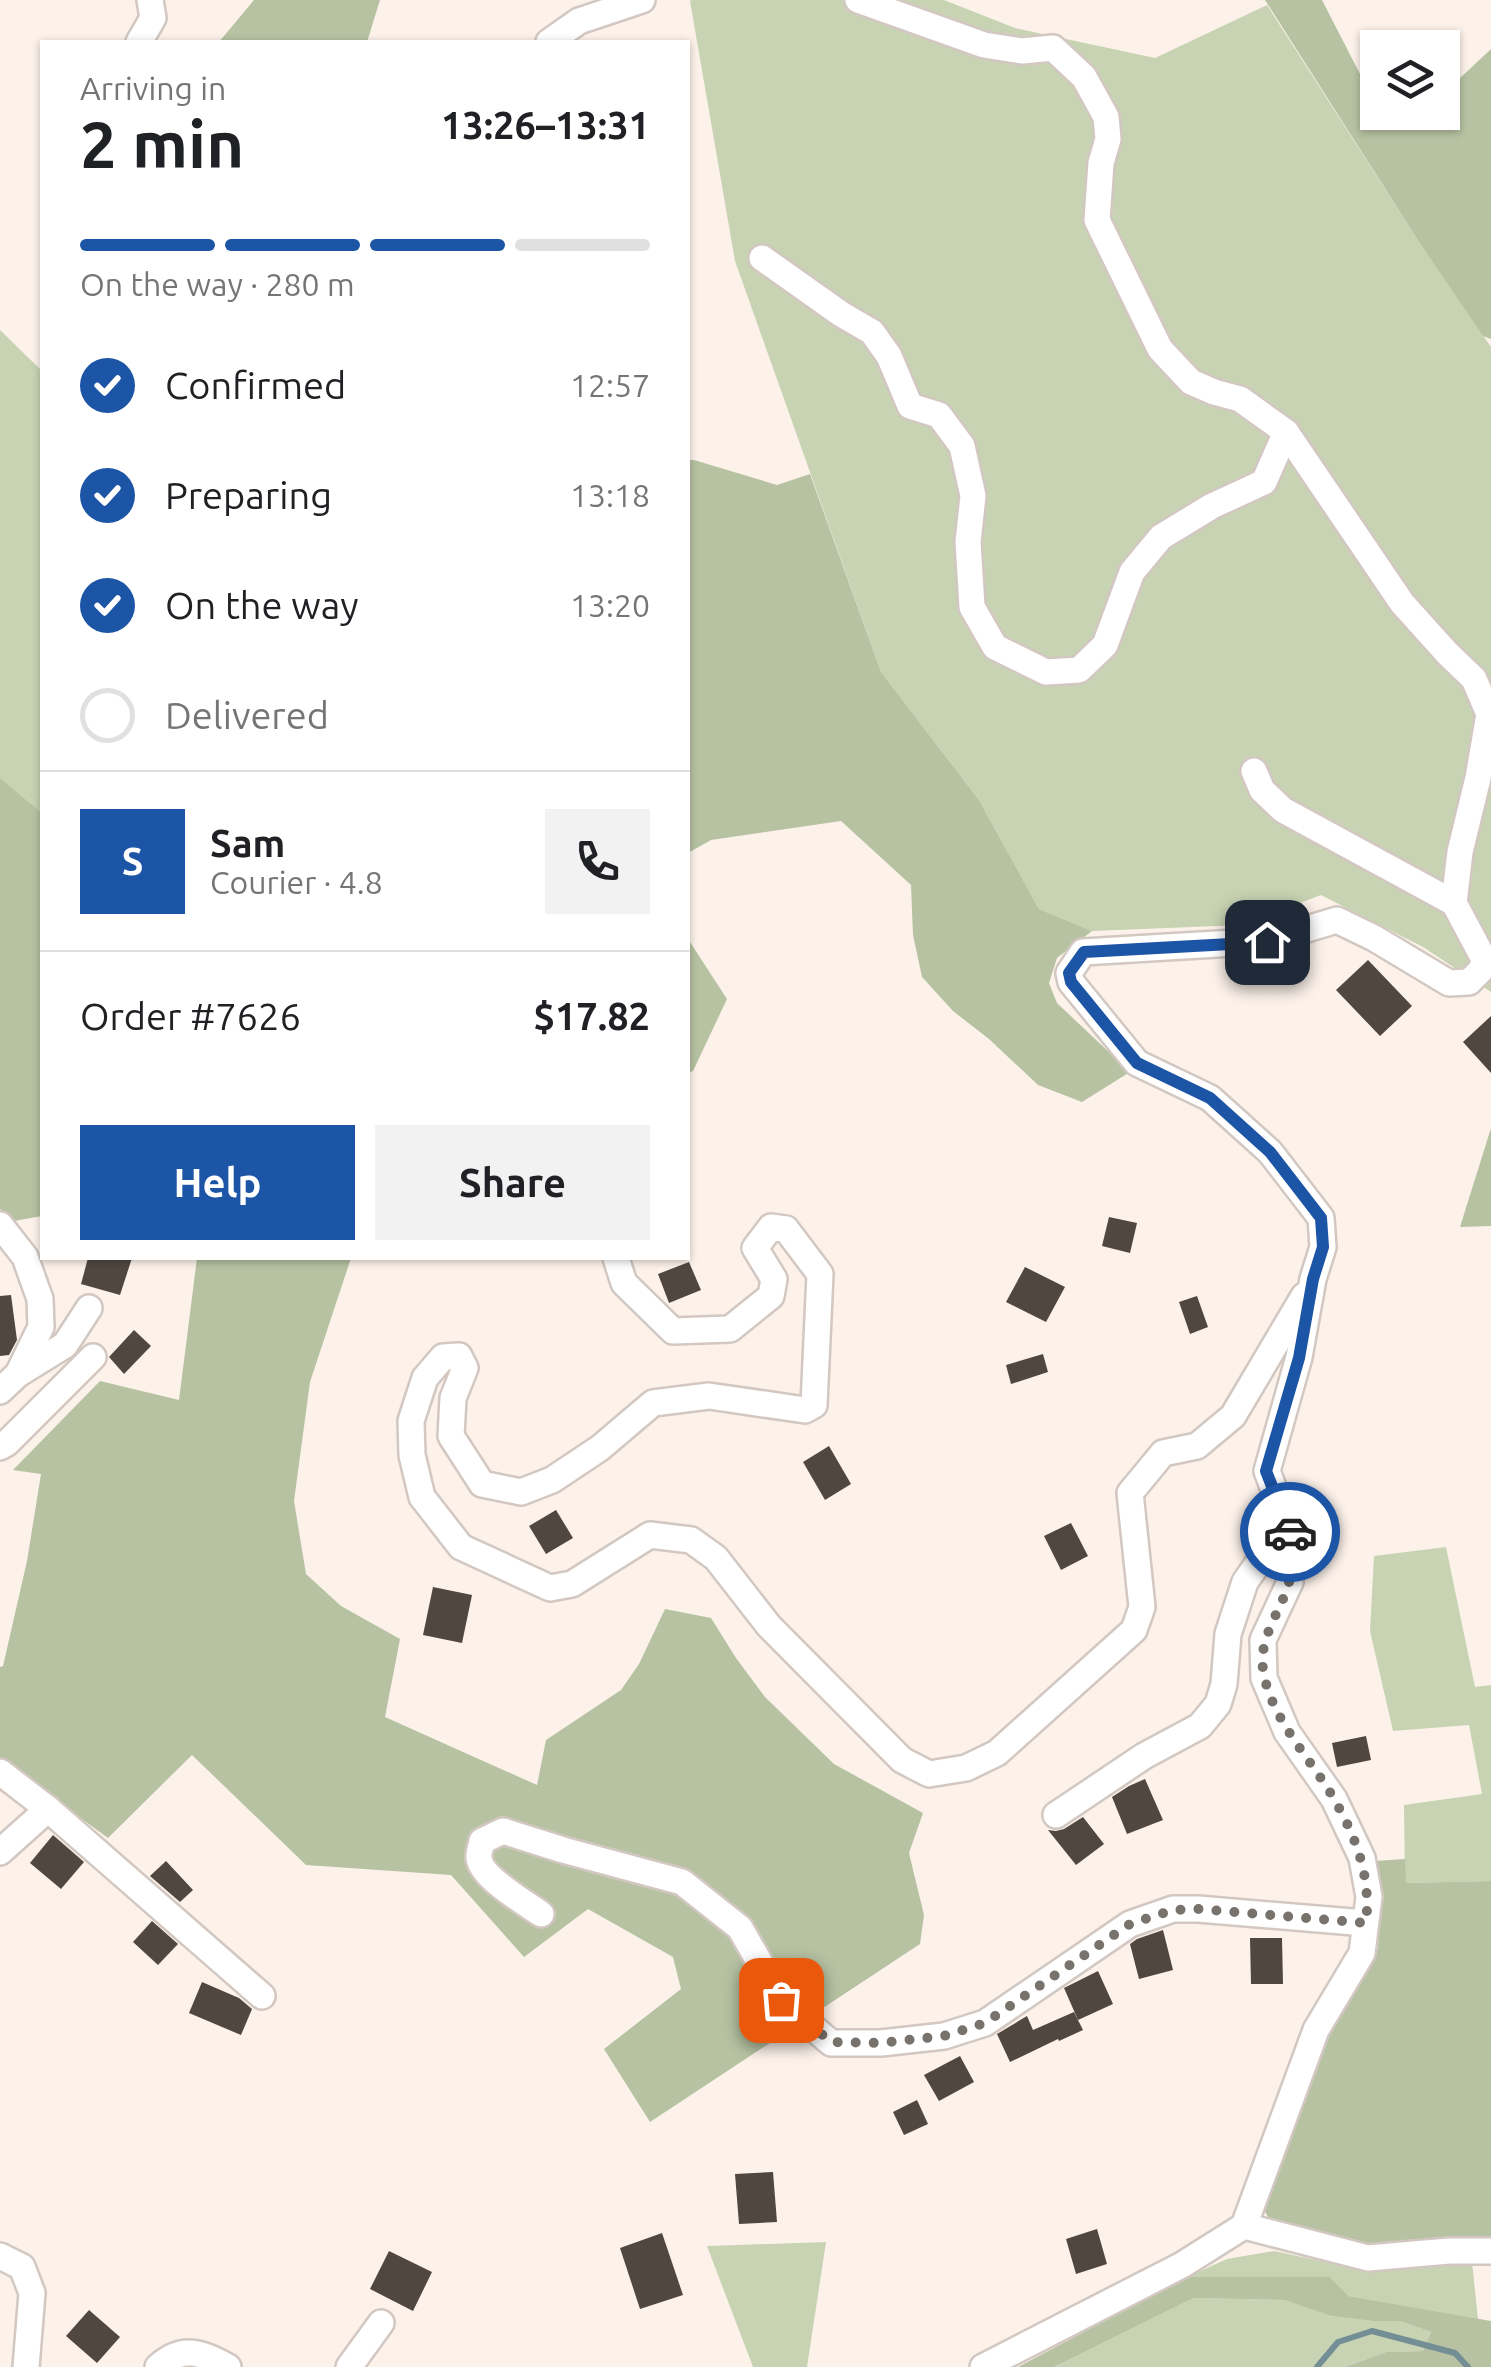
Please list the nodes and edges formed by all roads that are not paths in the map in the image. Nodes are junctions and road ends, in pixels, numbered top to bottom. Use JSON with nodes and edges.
{"nodes":[{"id":1,"x":150,"y":0,"type":"edge"},
{"id":2,"x":642,"y":0,"type":"edge"},
{"id":3,"x":858,"y":0,"type":"edge"},
{"id":4,"x":140,"y":40,"type":"edge"},
{"id":5,"x":551,"y":40,"type":"edge"},
{"id":6,"x":762,"y":258,"type":"dead end"},
{"id":7,"x":1286,"y":432,"type":"junction"},
{"id":8,"x":1254,"y":771,"type":"dead end"},
{"id":9,"x":1454,"y":903,"type":"junction"},
{"id":10,"x":0,"y":1225,"type":"edge"},
{"id":11,"x":617,"y":1260,"type":"edge"},
{"id":12,"x":1313,"y":1279,"type":"junction"},
{"id":13,"x":89,"y":1308,"type":"dead end"},
{"id":14,"x":93,"y":1357,"type":"dead end"},
{"id":15,"x":9,"y":1382,"type":"edge"},
{"id":16,"x":0,"y":1447,"type":"edge"},
{"id":17,"x":1286,"y":1523,"type":"junction"},
{"id":18,"x":0,"y":1772,"type":"edge"},
{"id":19,"x":48,"y":1809,"type":"junction"},
{"id":20,"x":1056,"y":1815,"type":"dead end"},
{"id":21,"x":0,"y":1852,"type":"edge"},
{"id":22,"x":541,"y":1914,"type":"dead end"},
{"id":23,"x":1366,"y":1923,"type":"junction"},
{"id":24,"x":262,"y":1996,"type":"dead end"},
{"id":25,"x":1244,"y":2226,"type":"junction"},
{"id":26,"x":1491,"y":2251,"type":"edge"},
{"id":27,"x":0,"y":2256,"type":"edge"},
{"id":28,"x":382,"y":2323,"type":"dead end"},
{"id":29,"x":26,"y":2367,"type":"edge"},
{"id":30,"x":158,"y":2367,"type":"edge"},
{"id":31,"x":228,"y":2367,"type":"edge"},
{"id":32,"x":349,"y":2367,"type":"edge"},
{"id":33,"x":984,"y":2367,"type":"edge"}],
"edges":[{"from":1,"to":4,"type":"street"},
{"from":2,"to":5,"type":"street"},
{"from":3,"to":7,"type":"street"},
{"from":6,"to":7,"type":"street"},
{"from":7,"to":9,"type":"street"},
{"from":8,"to":9,"type":"street"},
{"from":9,"to":12,"type":"street"},
{"from":10,"to":15,"type":"street"},
{"from":11,"to":12,"type":"street"},
{"from":12,"to":17,"type":"street"},
{"from":13,"to":15,"type":"street"},
{"from":14,"to":16,"type":"street"},
{"from":17,"to":20,"type":"street"},
{"from":17,"to":23,"type":"street"},
{"from":18,"to":19,"type":"street"},
{"from":19,"to":21,"type":"street"},
{"from":19,"to":24,"type":"street"},
{"from":22,"to":23,"type":"street"},
{"from":23,"to":25,"type":"street"},
{"from":25,"to":26,"type":"street"},
{"from":25,"to":33,"type":"street"},
{"from":27,"to":29,"type":"street"},
{"from":28,"to":32,"type":"street"},
{"from":30,"to":31,"type":"street"}]}
